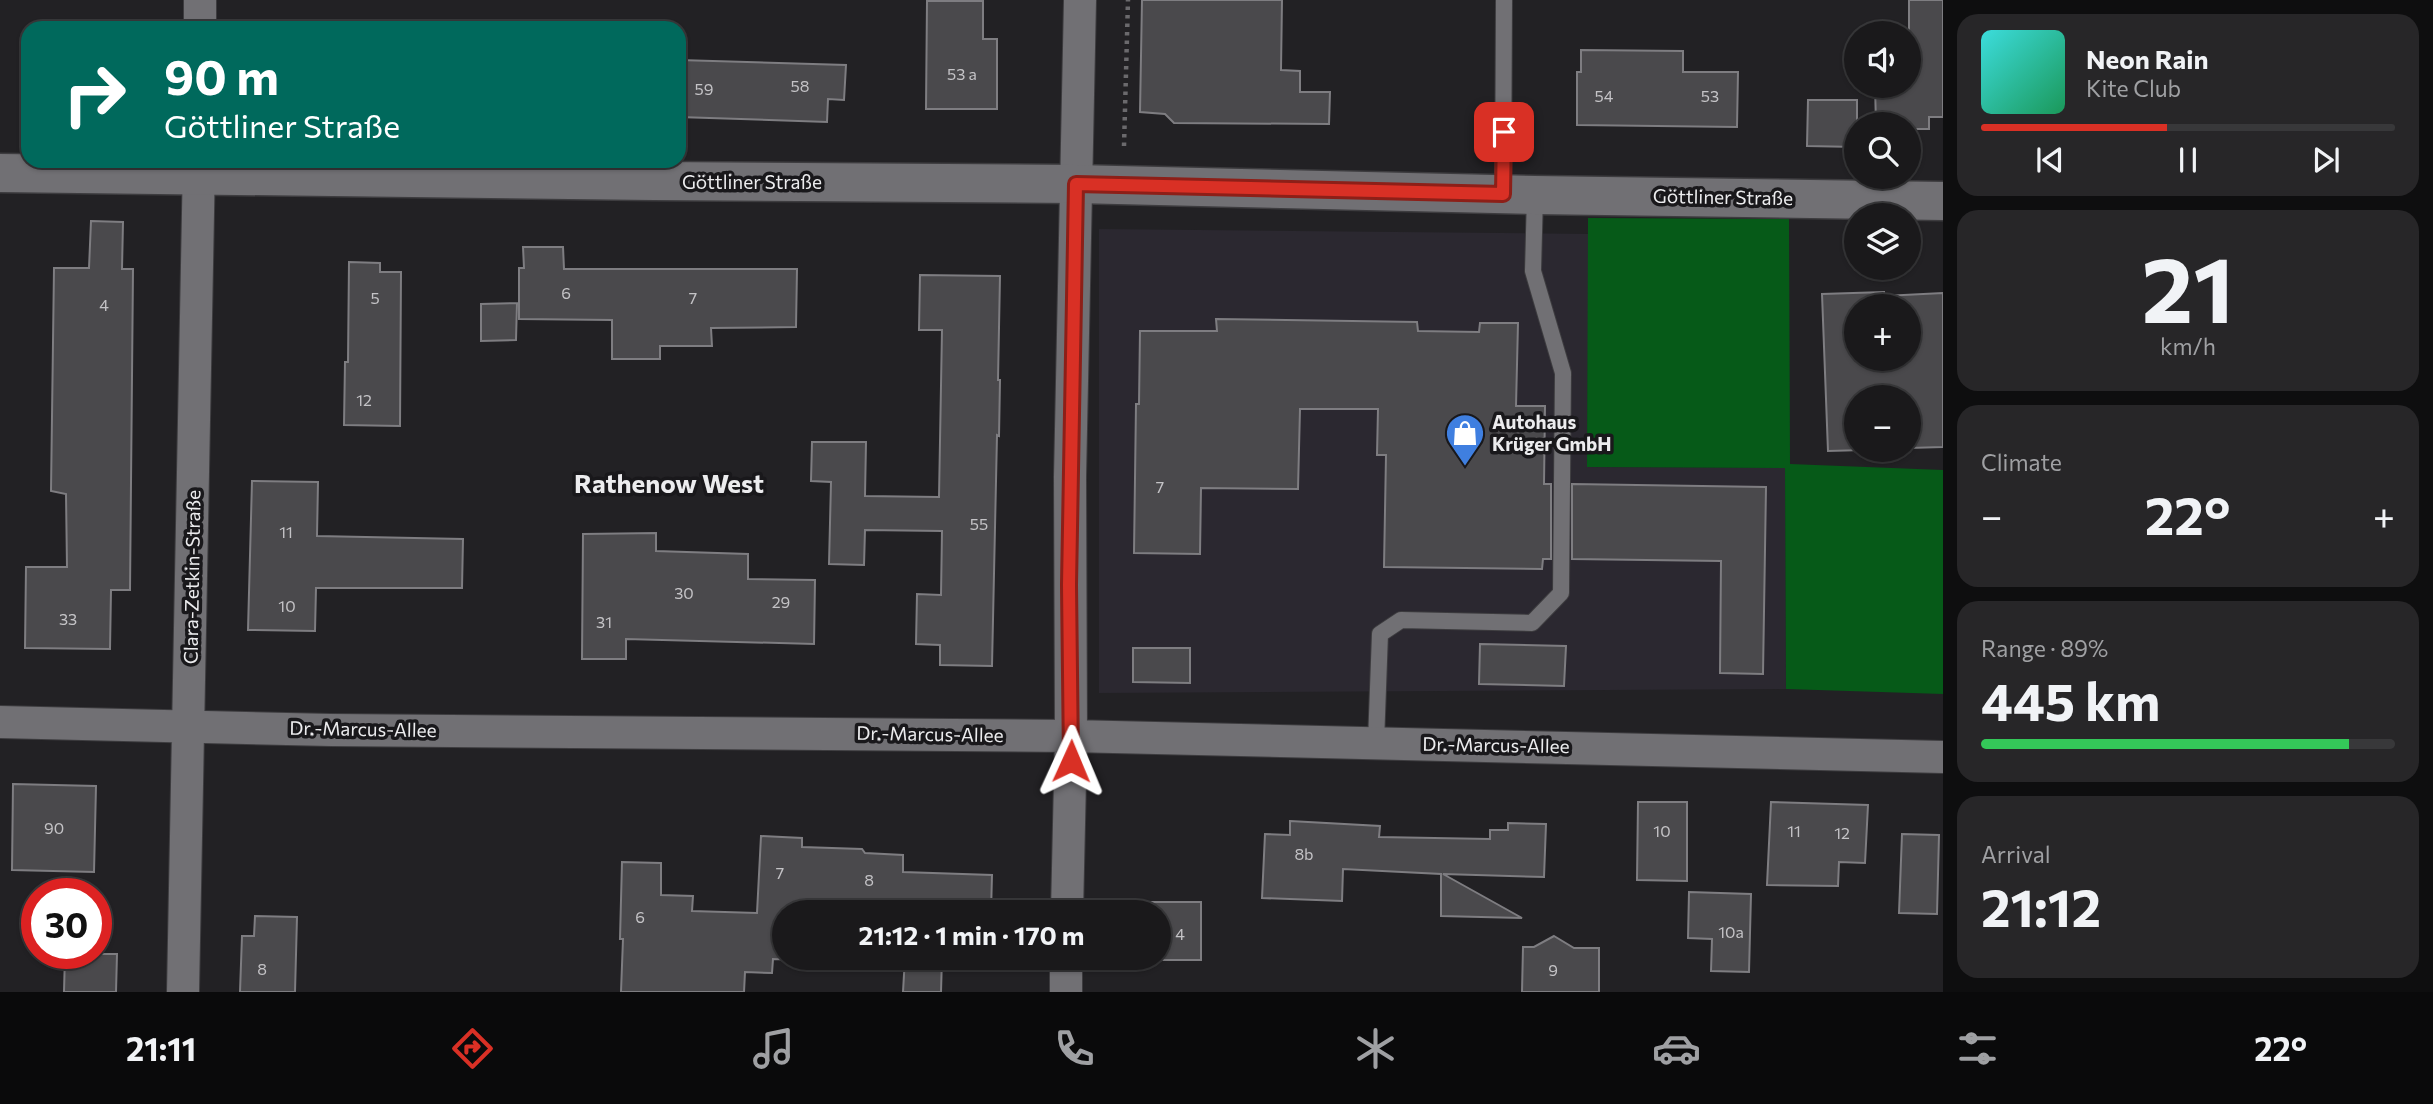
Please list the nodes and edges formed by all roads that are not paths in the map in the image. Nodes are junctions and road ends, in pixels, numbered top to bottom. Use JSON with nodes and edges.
{"nodes":[{"id":1,"x":200,"y":0,"type":"edge"},
{"id":2,"x":1080,"y":0,"type":"edge"},
{"id":3,"x":1504,"y":0,"type":"edge"},
{"id":4,"x":200,"y":21,"type":"edge"},
{"id":5,"x":199,"y":168,"type":"edge"},
{"id":6,"x":0,"y":173,"type":"edge"},
{"id":7,"x":1076,"y":184,"type":"junction"},
{"id":8,"x":1519,"y":194,"type":"junction"},
{"id":9,"x":1943,"y":201,"type":"edge"},
{"id":10,"x":0,"y":722,"type":"edge"},
{"id":11,"x":189,"y":725,"type":"junction"},
{"id":12,"x":1071,"y":736,"type":"junction"},
{"id":13,"x":1376,"y":742,"type":"junction"},
{"id":14,"x":1943,"y":757,"type":"edge"},
{"id":15,"x":1068,"y":900,"type":"edge"},
{"id":16,"x":1066,"y":970,"type":"edge"},
{"id":17,"x":183,"y":992,"type":"edge"},
{"id":18,"x":1066,"y":992,"type":"edge"}],
"edges":[{"from":1,"to":4,"type":"street"},
{"from":2,"to":7,"type":"street"},
{"from":3,"to":8,"type":"lane"},
{"from":5,"to":6,"type":"street","name":"Göttliner Straße"},
{"from":5,"to":7,"type":"street","name":"Göttliner Straße"},
{"from":5,"to":11,"type":"street","name":"Clara-Zetkin-Straße"},
{"from":7,"to":8,"type":"street","name":"Göttliner Straße"},
{"from":7,"to":12,"type":"street"},
{"from":8,"to":9,"type":"street","name":"Göttliner Straße"},
{"from":8,"to":13,"type":"lane"},
{"from":10,"to":11,"type":"street","name":"Dr.-Marcus-Allee"},
{"from":11,"to":12,"type":"street","name":"Dr.-Marcus-Allee"},
{"from":11,"to":17,"type":"street","name":"Clara-Zetkin-Straße"},
{"from":12,"to":13,"type":"street","name":"Dr.-Marcus-Allee"},
{"from":12,"to":15,"type":"street"},
{"from":13,"to":14,"type":"street","name":"Dr.-Marcus-Allee"},
{"from":16,"to":18,"type":"street"}]}
